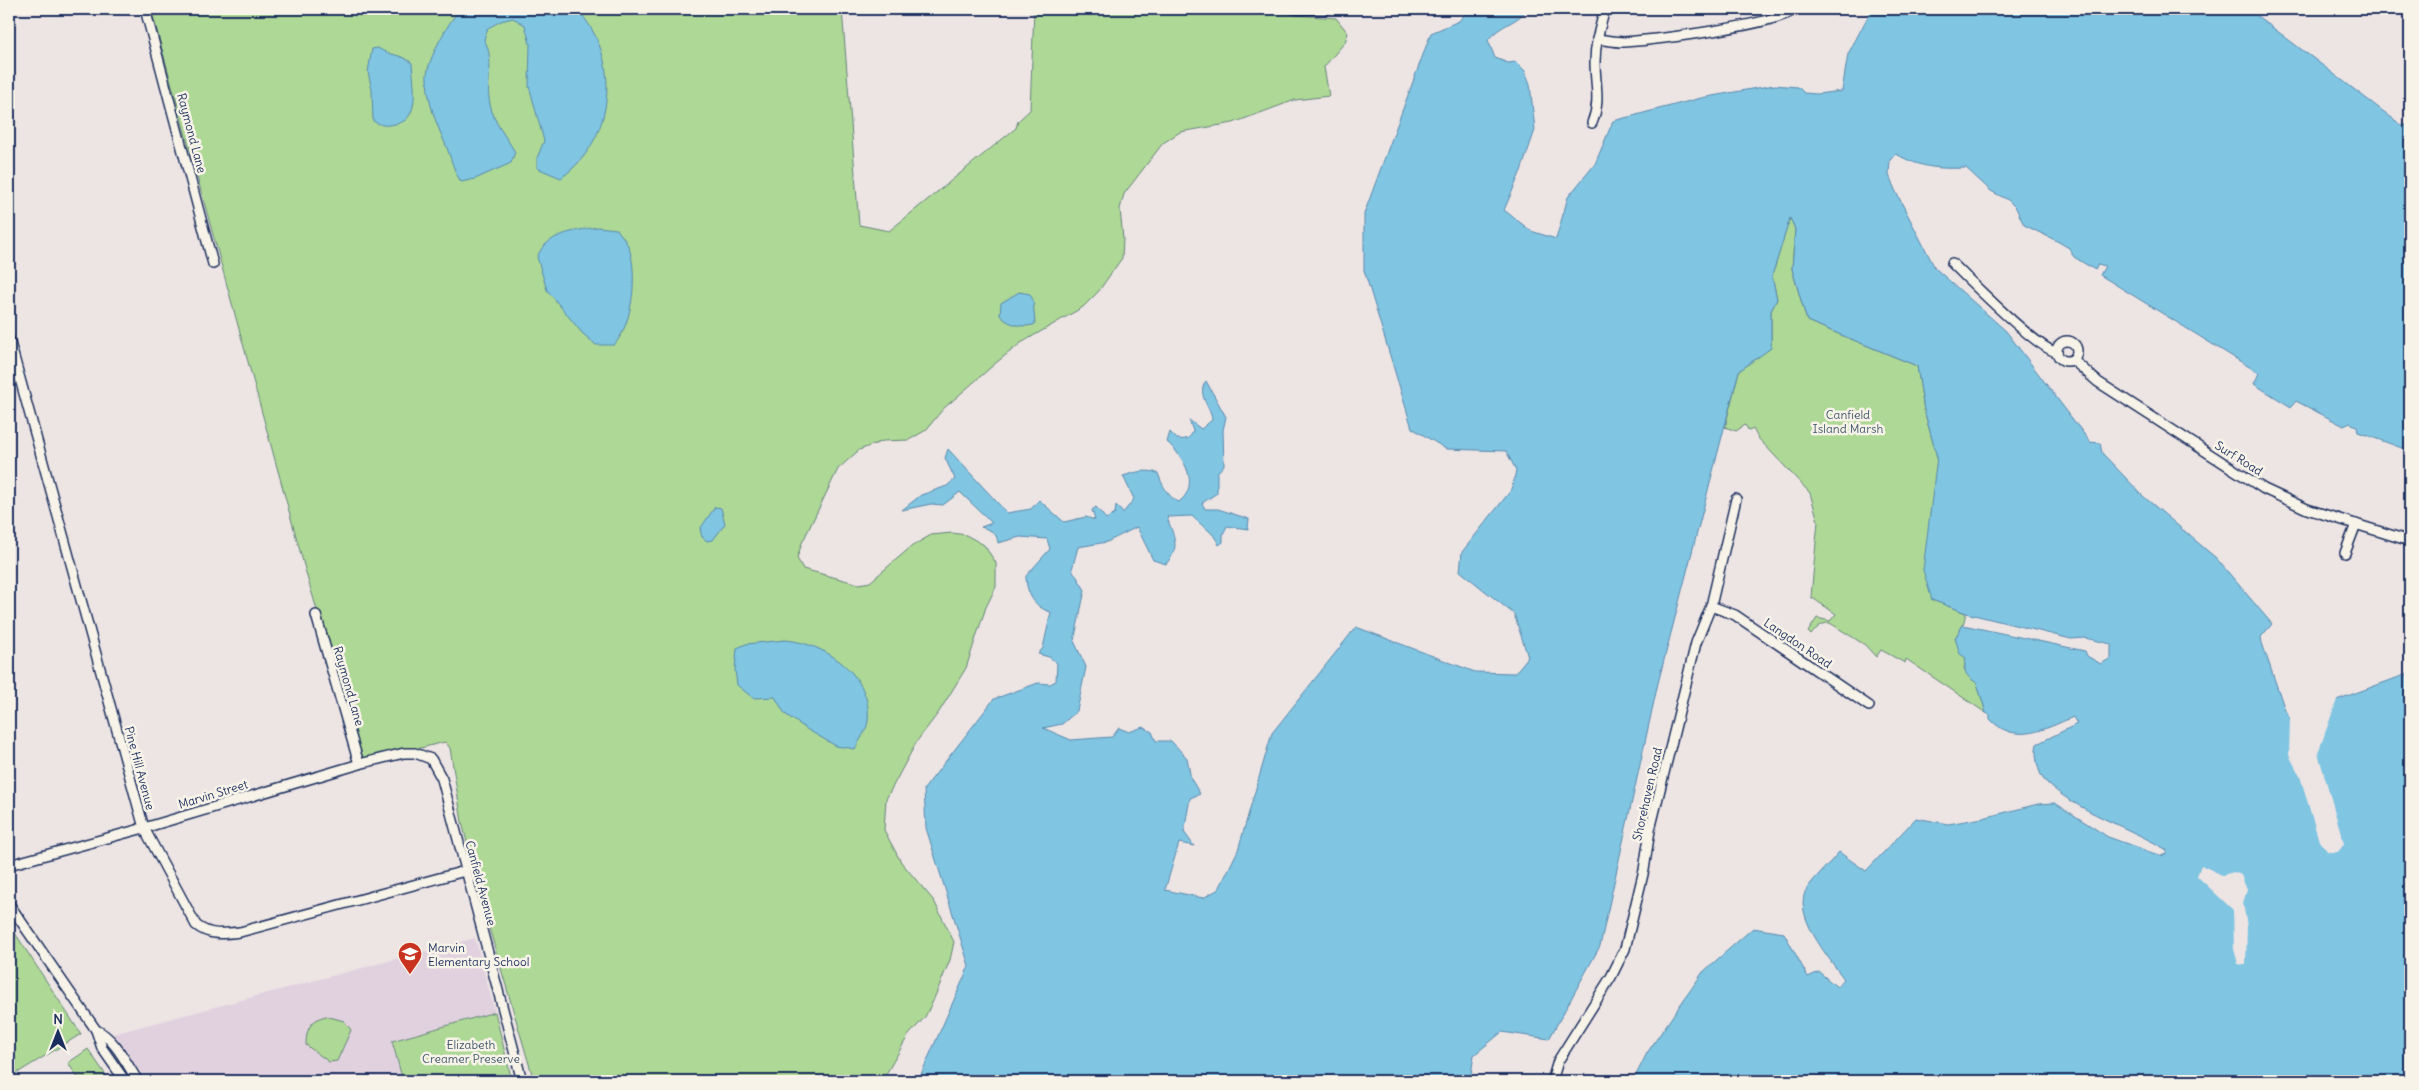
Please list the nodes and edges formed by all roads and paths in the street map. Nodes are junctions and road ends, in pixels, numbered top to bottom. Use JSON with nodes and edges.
{"nodes":[{"id":1,"x":145,"y":9,"type":"edge"},
{"id":2,"x":1295,"y":9,"type":"edge"},
{"id":3,"x":1326,"y":9,"type":"edge"},
{"id":4,"x":1605,"y":9,"type":"edge"},
{"id":5,"x":1795,"y":9,"type":"edge"},
{"id":6,"x":1597,"y":39,"type":"junction"},
{"id":7,"x":1592,"y":123,"type":"dead end"},
{"id":8,"x":1952,"y":263,"type":"dead end"},
{"id":9,"x":213,"y":264,"type":"dead end"},
{"id":10,"x":9,"y":339,"type":"edge"},
{"id":11,"x":2057,"y":352,"type":"junction"},
{"id":12,"x":2073,"y":360,"type":"junction"},
{"id":13,"x":1736,"y":498,"type":"dead end"},
{"id":14,"x":2356,"y":524,"type":"junction"},
{"id":15,"x":2410,"y":541,"type":"edge"},
{"id":16,"x":2345,"y":552,"type":"dead end"},
{"id":17,"x":1710,"y":606,"type":"junction"},
{"id":18,"x":316,"y":615,"type":"dead end"},
{"id":19,"x":1869,"y":706,"type":"dead end"},
{"id":20,"x":424,"y":755,"type":"joint"},
{"id":21,"x":359,"y":764,"type":"junction"},
{"id":22,"x":144,"y":828,"type":"junction"},
{"id":23,"x":9,"y":865,"type":"edge"},
{"id":24,"x":465,"y":871,"type":"junction"},
{"id":25,"x":9,"y":905,"type":"edge"},
{"id":26,"x":96,"y":1030,"type":"junction"},
{"id":27,"x":125,"y":1081,"type":"edge"},
{"id":28,"x":138,"y":1081,"type":"edge"},
{"id":29,"x":522,"y":1081,"type":"edge"},
{"id":30,"x":1552,"y":1081,"type":"edge"}],
"edges":[{"from":1,"to":9,"type":"street","name":"Raymond Lane"},
{"from":2,"to":3,"type":"street"},
{"from":4,"to":6,"type":"street"},
{"from":5,"to":6,"type":"street"},
{"from":6,"to":7,"type":"street"},
{"from":8,"to":11,"type":"street","name":"Surf Road"},
{"from":10,"to":22,"type":"street","name":"Pine Hill Avenue"},
{"from":11,"to":12,"type":"street","name":"Surf Road"},
{"from":11,"to":12,"type":"street","name":"Surf Road"},
{"from":12,"to":14,"type":"street","name":"Surf Road"},
{"from":13,"to":17,"type":"street","name":"Shorehaven Road"},
{"from":14,"to":15,"type":"street","name":"Surf Road"},
{"from":14,"to":16,"type":"street"},
{"from":17,"to":19,"type":"street","name":"Langdon Road"},
{"from":17,"to":30,"type":"street","name":"Shorehaven Road"},
{"from":18,"to":21,"type":"street","name":"Raymond Lane"},
{"from":20,"to":21,"type":"street","name":"Marvin Street"},
{"from":20,"to":24,"type":"street","name":"Canfield Avenue"},
{"from":21,"to":22,"type":"street","name":"Marvin Street"},
{"from":22,"to":23,"type":"street","name":"Marvin Street"},
{"from":22,"to":24,"type":"street","name":"Pine Hill Avenue"},
{"from":24,"to":29,"type":"street","name":"Canfield Avenue"},
{"from":25,"to":26,"type":"street"},
{"from":26,"to":27,"type":"street"},
{"from":26,"to":28,"type":"street"}]}
